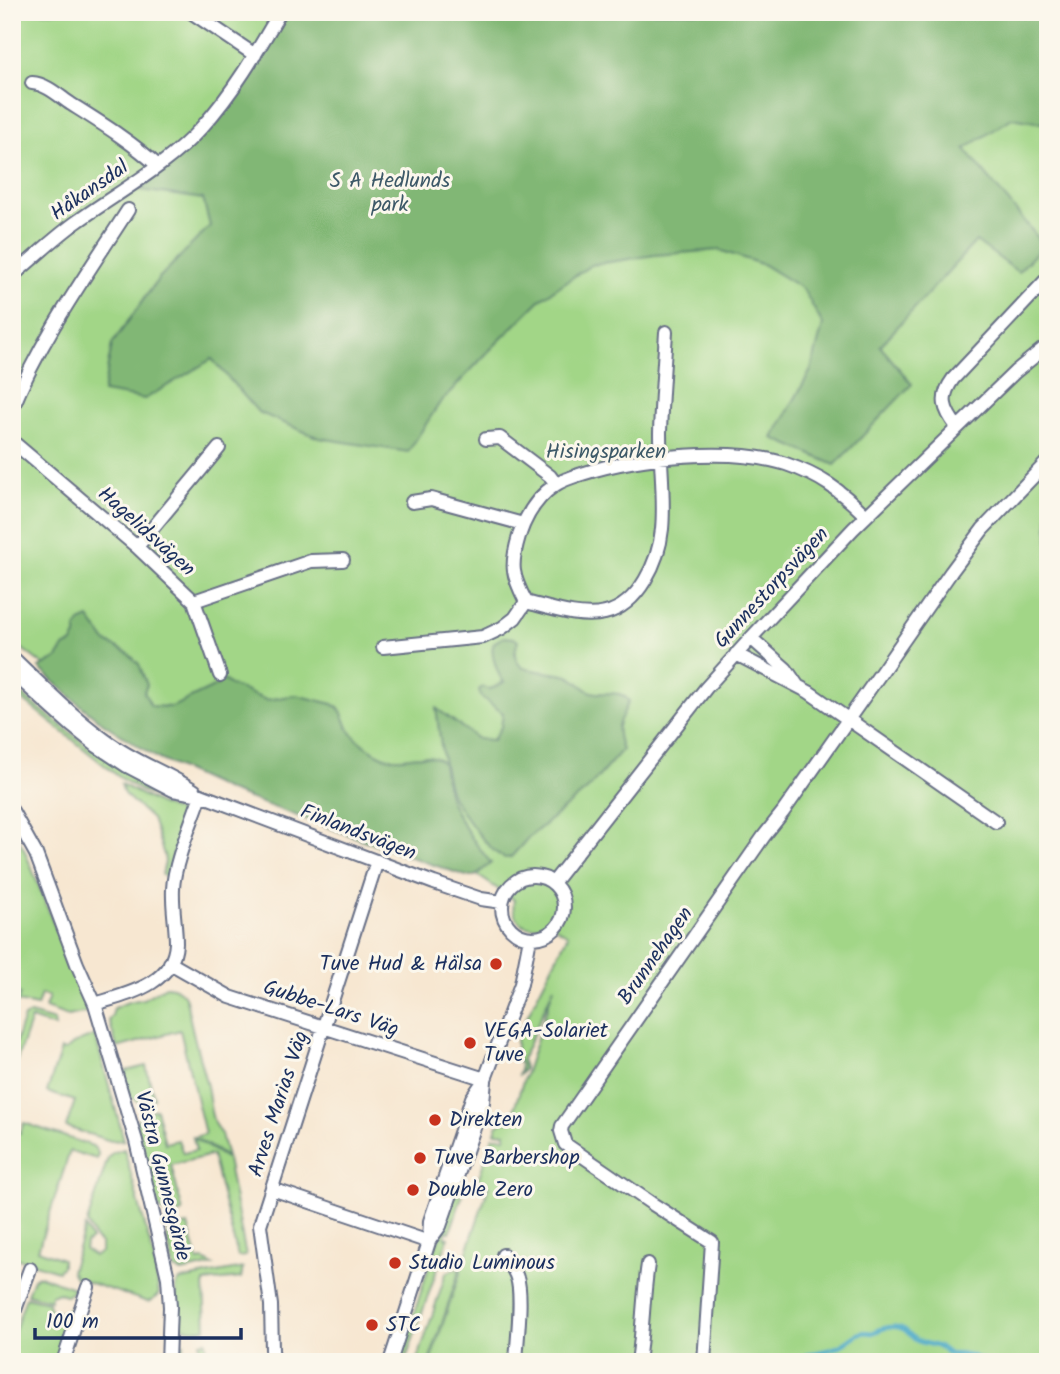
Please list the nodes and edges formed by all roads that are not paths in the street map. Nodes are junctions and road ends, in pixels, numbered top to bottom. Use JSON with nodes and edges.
{"nodes":[{"id":1,"x":191,"y":12,"type":"edge"},
{"id":2,"x":280,"y":12,"type":"edge"},
{"id":3,"x":255,"y":55,"type":"junction"},
{"id":4,"x":32,"y":83,"type":"dead end"},
{"id":5,"x":158,"y":166,"type":"junction"},
{"id":6,"x":128,"y":210,"type":"dead end"},
{"id":7,"x":12,"y":276,"type":"edge"},
{"id":8,"x":1048,"y":278,"type":"edge"},
{"id":9,"x":666,"y":332,"type":"dead end"},
{"id":10,"x":1048,"y":345,"type":"edge"},
{"id":11,"x":12,"y":409,"type":"edge"},
{"id":12,"x":957,"y":427,"type":"junction"},
{"id":13,"x":486,"y":439,"type":"dead end"},
{"id":14,"x":12,"y":440,"type":"edge"},
{"id":15,"x":219,"y":447,"type":"dead end"},
{"id":16,"x":660,"y":458,"type":"junction"},
{"id":17,"x":1048,"y":461,"type":"edge"},
{"id":18,"x":556,"y":484,"type":"junction"},
{"id":19,"x":412,"y":502,"type":"dead end"},
{"id":20,"x":866,"y":516,"type":"junction"},
{"id":21,"x":523,"y":524,"type":"junction"},
{"id":22,"x":137,"y":547,"type":"junction"},
{"id":23,"x":343,"y":559,"type":"dead end"},
{"id":24,"x":194,"y":601,"type":"junction"},
{"id":25,"x":526,"y":602,"type":"junction"},
{"id":26,"x":751,"y":638,"type":"junction"},
{"id":27,"x":383,"y":646,"type":"dead end"},
{"id":28,"x":737,"y":654,"type":"junction"},
{"id":29,"x":12,"y":657,"type":"edge"},
{"id":30,"x":12,"y":672,"type":"edge"},
{"id":31,"x":219,"y":675,"type":"dead end"},
{"id":32,"x":797,"y":685,"type":"junction"},
{"id":33,"x":848,"y":719,"type":"junction"},
{"id":34,"x":201,"y":795,"type":"junction"},
{"id":35,"x":12,"y":811,"type":"edge"},
{"id":36,"x":996,"y":822,"type":"dead end"},
{"id":37,"x":377,"y":861,"type":"junction"},
{"id":38,"x":553,"y":883,"type":"junction"},
{"id":39,"x":502,"y":902,"type":"junction"},
{"id":40,"x":530,"y":938,"type":"junction"},
{"id":41,"x":170,"y":963,"type":"junction"},
{"id":42,"x":95,"y":1004,"type":"junction"},
{"id":43,"x":323,"y":1028,"type":"junction"},
{"id":44,"x":485,"y":1079,"type":"junction"},
{"id":45,"x":272,"y":1189,"type":"junction"},
{"id":46,"x":429,"y":1242,"type":"junction"},
{"id":47,"x":503,"y":1255,"type":"dead end"},
{"id":48,"x":648,"y":1264,"type":"dead end"},
{"id":49,"x":30,"y":1269,"type":"dead end"},
{"id":50,"x":88,"y":1287,"type":"dead end"},
{"id":51,"x":12,"y":1318,"type":"edge"},
{"id":52,"x":64,"y":1362,"type":"edge"},
{"id":53,"x":168,"y":1362,"type":"edge"},
{"id":54,"x":276,"y":1362,"type":"edge"},
{"id":55,"x":390,"y":1362,"type":"edge"},
{"id":56,"x":516,"y":1362,"type":"edge"},
{"id":57,"x":638,"y":1362,"type":"edge"},
{"id":58,"x":704,"y":1362,"type":"edge"}],
"edges":[{"from":1,"to":3,"type":"street"},
{"from":2,"to":3,"type":"street","name":"Håkansdal"},
{"from":3,"to":5,"type":"street","name":"Håkansdal"},
{"from":4,"to":5,"type":"street","name":"Håkansdal"},
{"from":5,"to":7,"type":"street","name":"Håkansdal"},
{"from":6,"to":11,"type":"street"},
{"from":8,"to":12,"type":"street"},
{"from":9,"to":16,"type":"street"},
{"from":10,"to":12,"type":"street","name":"Gunnestorpsvägen"},
{"from":12,"to":20,"type":"street","name":"Gunnestorpsvägen"},
{"from":13,"to":18,"type":"street"},
{"from":14,"to":22,"type":"street","name":"Hagelidsvägen"},
{"from":15,"to":22,"type":"street"},
{"from":16,"to":18,"type":"street"},
{"from":16,"to":20,"type":"street"},
{"from":16,"to":25,"type":"street"},
{"from":17,"to":33,"type":"street","name":"Brunnehagen"},
{"from":18,"to":21,"type":"street"},
{"from":19,"to":21,"type":"street"},
{"from":20,"to":26,"type":"street","name":"Gunnestorpsvägen"},
{"from":21,"to":25,"type":"street"},
{"from":22,"to":24,"type":"street","name":"Hagelidsvägen"},
{"from":23,"to":24,"type":"street"},
{"from":24,"to":31,"type":"street","name":"Hagelidsvägen"},
{"from":25,"to":27,"type":"street"},
{"from":26,"to":28,"type":"street","name":"Gunnestorpsvägen"},
{"from":26,"to":32,"type":"street"},
{"from":28,"to":32,"type":"street"},
{"from":28,"to":38,"type":"street","name":"Gunnestorpsvägen"},
{"from":29,"to":34,"type":"street","name":"Finlandsvägen"},
{"from":30,"to":34,"type":"street","name":"Finlandsvägen"},
{"from":32,"to":33,"type":"street"},
{"from":33,"to":36,"type":"street"},
{"from":33,"to":58,"type":"street","name":"Brunnehagen"},
{"from":34,"to":37,"type":"street","name":"Finlandsvägen"},
{"from":34,"to":41,"type":"street"},
{"from":35,"to":42,"type":"street","name":"Västra Gunnesgärde"},
{"from":37,"to":39,"type":"street","name":"Finlandsvägen"},
{"from":37,"to":43,"type":"street","name":"Arves Marias Väg"},
{"from":38,"to":39,"type":"street"},
{"from":38,"to":40,"type":"street"},
{"from":39,"to":40,"type":"street"},
{"from":40,"to":44,"type":"street"},
{"from":41,"to":42,"type":"street"},
{"from":41,"to":43,"type":"street","name":"Gubbe-Lars Väg"},
{"from":42,"to":53,"type":"street","name":"Västra Gunnesgärde"},
{"from":43,"to":44,"type":"street","name":"Gubbe-Lars Väg"},
{"from":43,"to":45,"type":"street","name":"Arves Marias Väg"},
{"from":44,"to":46,"type":"street"},
{"from":45,"to":46,"type":"street"},
{"from":45,"to":54,"type":"street","name":"Arves Marias Väg"},
{"from":46,"to":55,"type":"street"},
{"from":47,"to":56,"type":"street"},
{"from":48,"to":57,"type":"street"},
{"from":49,"to":51,"type":"street"},
{"from":50,"to":52,"type":"street"}]}
